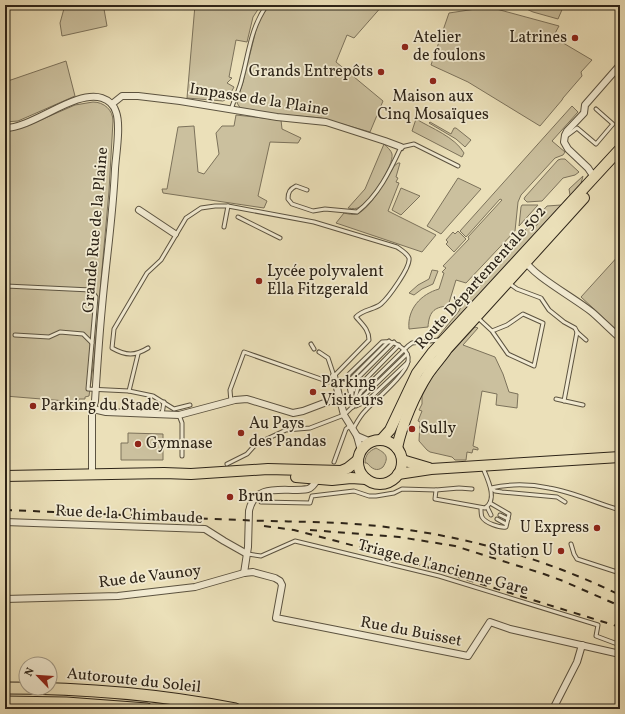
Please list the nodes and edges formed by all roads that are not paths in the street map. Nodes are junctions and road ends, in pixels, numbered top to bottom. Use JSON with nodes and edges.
{"nodes":[{"id":1,"x":267,"y":5,"type":"edge"},
{"id":2,"x":620,"y":65,"type":"edge"},
{"id":3,"x":112,"y":104,"type":"junction"},
{"id":4,"x":596,"y":109,"type":"dead end"},
{"id":5,"x":231,"y":110,"type":"junction"},
{"id":6,"x":5,"y":128,"type":"edge"},
{"id":7,"x":564,"y":138,"type":"junction"},
{"id":8,"x":401,"y":147,"type":"junction"},
{"id":9,"x":620,"y":148,"type":"edge"},
{"id":10,"x":620,"y":159,"type":"edge"},
{"id":11,"x":458,"y":166,"type":"dead end"},
{"id":12,"x":594,"y":177,"type":"junction"},
{"id":13,"x":307,"y":190,"type":"dead end"},
{"id":14,"x":228,"y":206,"type":"junction"},
{"id":15,"x":139,"y":210,"type":"dead end"},
{"id":16,"x":563,"y":211,"type":"junction"},
{"id":17,"x":238,"y":217,"type":"dead end"},
{"id":18,"x":224,"y":227,"type":"dead end"},
{"id":19,"x":175,"y":234,"type":"junction"},
{"id":20,"x":280,"y":238,"type":"dead end"},
{"id":21,"x":526,"y":263,"type":"junction"},
{"id":22,"x":508,"y":283,"type":"junction"},
{"id":23,"x":5,"y":287,"type":"edge"},
{"id":24,"x":477,"y":317,"type":"junction"},
{"id":25,"x":492,"y":331,"type":"junction"},
{"id":26,"x":577,"y":332,"type":"junction"},
{"id":27,"x":16,"y":334,"type":"dead end"},
{"id":28,"x":620,"y":338,"type":"edge"},
{"id":29,"x":445,"y":340,"type":"junction"},
{"id":30,"x":586,"y":340,"type":"dead end"},
{"id":31,"x":394,"y":342,"type":"junction"},
{"id":32,"x":92,"y":343,"type":"junction"},
{"id":33,"x":311,"y":344,"type":"dead end"},
{"id":34,"x":399,"y":345,"type":"junction"},
{"id":35,"x":148,"y":348,"type":"dead end"},
{"id":36,"x":314,"y":348,"type":"dead end"},
{"id":37,"x":404,"y":349,"type":"junction"},
{"id":38,"x":319,"y":352,"type":"dead end"},
{"id":39,"x":138,"y":354,"type":"junction"},
{"id":40,"x":407,"y":354,"type":"junction"},
{"id":41,"x":408,"y":361,"type":"junction"},
{"id":42,"x":334,"y":376,"type":"junction"},
{"id":43,"x":336,"y":384,"type":"junction"},
{"id":44,"x":96,"y":390,"type":"junction"},
{"id":45,"x":129,"y":391,"type":"junction"},
{"id":46,"x":340,"y":397,"type":"junction"},
{"id":47,"x":556,"y":399,"type":"dead end"},
{"id":48,"x":564,"y":401,"type":"junction"},
{"id":49,"x":164,"y":402,"type":"junction"},
{"id":50,"x":231,"y":402,"type":"junction"},
{"id":51,"x":190,"y":405,"type":"dead end"},
{"id":52,"x":59,"y":406,"type":"dead end"},
{"id":53,"x":583,"y":406,"type":"dead end"},
{"id":54,"x":353,"y":408,"type":"junction"},
{"id":55,"x":93,"y":409,"type":"junction"},
{"id":56,"x":162,"y":414,"type":"junction"},
{"id":57,"x":179,"y":415,"type":"junction"},
{"id":58,"x":344,"y":415,"type":"junction"},
{"id":59,"x":352,"y":427,"type":"junction"},
{"id":60,"x":357,"y":436,"type":"junction"},
{"id":61,"x":376,"y":441,"type":"junction"},
{"id":62,"x":397,"y":448,"type":"junction"},
{"id":63,"x":359,"y":455,"type":"junction"},
{"id":64,"x":182,"y":456,"type":"dead end"},
{"id":65,"x":620,"y":458,"type":"edge"},
{"id":66,"x":402,"y":460,"type":"junction"},
{"id":67,"x":334,"y":462,"type":"dead end"},
{"id":68,"x":482,"y":465,"type":"junction"},
{"id":69,"x":229,"y":468,"type":"junction"},
{"id":70,"x":431,"y":469,"type":"junction"},
{"id":71,"x":341,"y":471,"type":"junction"},
{"id":72,"x":92,"y":474,"type":"junction"},
{"id":73,"x":398,"y":474,"type":"junction"},
{"id":74,"x":5,"y":476,"type":"edge"},
{"id":75,"x":319,"y":479,"type":"junction"},
{"id":76,"x":366,"y":479,"type":"junction"},
{"id":77,"x":491,"y":488,"type":"junction"},
{"id":78,"x":436,"y":490,"type":"junction"},
{"id":79,"x":472,"y":490,"type":"dead end"},
{"id":80,"x":262,"y":502,"type":"dead end"},
{"id":81,"x":565,"y":502,"type":"dead end"},
{"id":82,"x":490,"y":503,"type":"junction"},
{"id":83,"x":487,"y":507,"type":"junction"},
{"id":84,"x":481,"y":508,"type":"junction"},
{"id":85,"x":620,"y":510,"type":"edge"},
{"id":86,"x":494,"y":511,"type":"dead end"},
{"id":87,"x":491,"y":515,"type":"dead end"},
{"id":88,"x":500,"y":515,"type":"dead end"},
{"id":89,"x":497,"y":519,"type":"dead end"},
{"id":90,"x":508,"y":520,"type":"junction"},
{"id":91,"x":5,"y":522,"type":"edge"},
{"id":92,"x":506,"y":524,"type":"junction"},
{"id":93,"x":571,"y":544,"type":"dead end"},
{"id":94,"x":247,"y":554,"type":"junction"},
{"id":95,"x":244,"y":572,"type":"junction"},
{"id":96,"x":620,"y":572,"type":"edge"},
{"id":97,"x":5,"y":599,"type":"edge"},
{"id":98,"x":620,"y":644,"type":"edge"},
{"id":99,"x":582,"y":645,"type":"junction"},
{"id":100,"x":620,"y":654,"type":"edge"},
{"id":101,"x":5,"y":688,"type":"edge"},
{"id":102,"x":5,"y":702,"type":"edge"},
{"id":103,"x":147,"y":709,"type":"edge"},
{"id":104,"x":235,"y":709,"type":"edge"},
{"id":105,"x":555,"y":709,"type":"edge"}],
"edges":[{"from":1,"to":5,"type":"lane"},
{"from":2,"to":7,"type":"street"},
{"from":3,"to":5,"type":"street","name":"Impasse de la Plaine"},
{"from":3,"to":6,"type":"street"},
{"from":3,"to":44,"type":"street","name":"Grande Rue de la Plaine"},
{"from":4,"to":7,"type":"lane"},
{"from":5,"to":8,"type":"street","name":"Impasse de la Plaine"},
{"from":7,"to":12,"type":"street"},
{"from":8,"to":11,"type":"lane"},
{"from":8,"to":13,"type":"lane"},
{"from":9,"to":12,"type":"main road","name":"Route Départementale 502"},
{"from":10,"to":21,"type":"main road","name":"Route Départementale 502"},
{"from":12,"to":16,"type":"main road","name":"Route Départementale 502"},
{"from":14,"to":18,"type":"lane"},
{"from":14,"to":19,"type":"lane"},
{"from":14,"to":42,"type":"lane"},
{"from":15,"to":19,"type":"street"},
{"from":16,"to":21,"type":"street"},
{"from":16,"to":29,"type":"main road","name":"Route Départementale 502"},
{"from":17,"to":20,"type":"lane"},
{"from":19,"to":39,"type":"lane"},
{"from":21,"to":22,"type":"main road","name":"Route Départementale 502"},
{"from":21,"to":28,"type":"street"},
{"from":22,"to":24,"type":"main road","name":"Route Départementale 502"},
{"from":22,"to":26,"type":"lane"},
{"from":23,"to":32,"type":"lane"},
{"from":24,"to":25,"type":"lane"},
{"from":24,"to":62,"type":"main road","name":"Route Départementale 502"},
{"from":25,"to":25,"type":"lane"},
{"from":26,"to":30,"type":"lane"},
{"from":26,"to":48,"type":"lane"},
{"from":27,"to":32,"type":"lane"},
{"from":29,"to":37,"type":"lane"},
{"from":29,"to":61,"type":"main road","name":"Route Départementale 502"},
{"from":31,"to":34,"type":"lane"},
{"from":31,"to":54,"type":"lane"},
{"from":31,"to":54,"type":"lane"},
{"from":32,"to":44,"type":"lane"},
{"from":33,"to":36,"type":"lane"},
{"from":34,"to":37,"type":"lane"},
{"from":34,"to":54,"type":"lane"},
{"from":35,"to":39,"type":"lane"},
{"from":37,"to":40,"type":"lane"},
{"from":37,"to":54,"type":"lane"},
{"from":38,"to":42,"type":"lane"},
{"from":39,"to":45,"type":"lane"},
{"from":40,"to":41,"type":"lane"},
{"from":40,"to":54,"type":"lane"},
{"from":41,"to":54,"type":"lane"},
{"from":41,"to":59,"type":"lane"},
{"from":42,"to":43,"type":"street"},
{"from":43,"to":46,"type":"street"},
{"from":43,"to":50,"type":"lane"},
{"from":44,"to":45,"type":"lane"},
{"from":44,"to":55,"type":"street","name":"Grande Rue de la Plaine"},
{"from":45,"to":49,"type":"lane"},
{"from":46,"to":50,"type":"street"},
{"from":46,"to":58,"type":"street"},
{"from":47,"to":48,"type":"lane"},
{"from":48,"to":53,"type":"lane"},
{"from":49,"to":51,"type":"lane"},
{"from":49,"to":56,"type":"lane"},
{"from":50,"to":57,"type":"street"},
{"from":52,"to":55,"type":"lane"},
{"from":54,"to":58,"type":"lane"},
{"from":55,"to":56,"type":"street"},
{"from":55,"to":72,"type":"street","name":"Grande Rue de la Plaine"},
{"from":56,"to":57,"type":"street"},
{"from":57,"to":64,"type":"lane"},
{"from":58,"to":59,"type":"street"},
{"from":58,"to":69,"type":"lane"},
{"from":59,"to":60,"type":"street"},
{"from":59,"to":67,"type":"lane"},
{"from":60,"to":61,"type":"street"},
{"from":60,"to":63,"type":"street"},
{"from":61,"to":62,"type":"main road"},
{"from":61,"to":63,"type":"main road"},
{"from":62,"to":66,"type":"main road"},
{"from":63,"to":71,"type":"main road"},
{"from":63,"to":76,"type":"main road"},
{"from":65,"to":68,"type":"main road"},
{"from":66,"to":70,"type":"main road"},
{"from":66,"to":73,"type":"main road"},
{"from":68,"to":70,"type":"main road"},
{"from":68,"to":77,"type":"lane"},
{"from":69,"to":71,"type":"main road"},
{"from":69,"to":72,"type":"main road"},
{"from":69,"to":75,"type":"main road"},
{"from":70,"to":73,"type":"main road"},
{"from":71,"to":75,"type":"main road"},
{"from":72,"to":74,"type":"main road"},
{"from":73,"to":76,"type":"main road"},
{"from":75,"to":76,"type":"main road"},
{"from":75,"to":94,"type":"street"},
{"from":77,"to":81,"type":"lane"},
{"from":77,"to":82,"type":"lane"},
{"from":77,"to":85,"type":"lane"},
{"from":78,"to":79,"type":"lane"},
{"from":78,"to":80,"type":"lane"},
{"from":78,"to":84,"type":"lane"},
{"from":82,"to":83,"type":"lane"},
{"from":82,"to":90,"type":"lane"},
{"from":83,"to":84,"type":"lane"},
{"from":83,"to":86,"type":"lane"},
{"from":83,"to":87,"type":"lane"},
{"from":84,"to":92,"type":"lane"},
{"from":88,"to":90,"type":"lane"},
{"from":89,"to":92,"type":"lane"},
{"from":90,"to":92,"type":"lane"},
{"from":91,"to":94,"type":"street","name":"Rue de la Chimbaude"},
{"from":93,"to":96,"type":"lane"},
{"from":94,"to":95,"type":"street"},
{"from":94,"to":98,"type":"lane","name":"Triage de l'ancienne Gare"},
{"from":95,"to":97,"type":"street","name":"Rue de Vaunoy"},
{"from":95,"to":99,"type":"street","name":"Rue du Buisset"},
{"from":99,"to":100,"type":"street","name":"Rue du Buisset"},
{"from":99,"to":105,"type":"street"},
{"from":101,"to":104,"type":"highway","name":"Autoroute du Soleil"},
{"from":102,"to":103,"type":"highway","name":"Autoroute du Soleil"}]}
